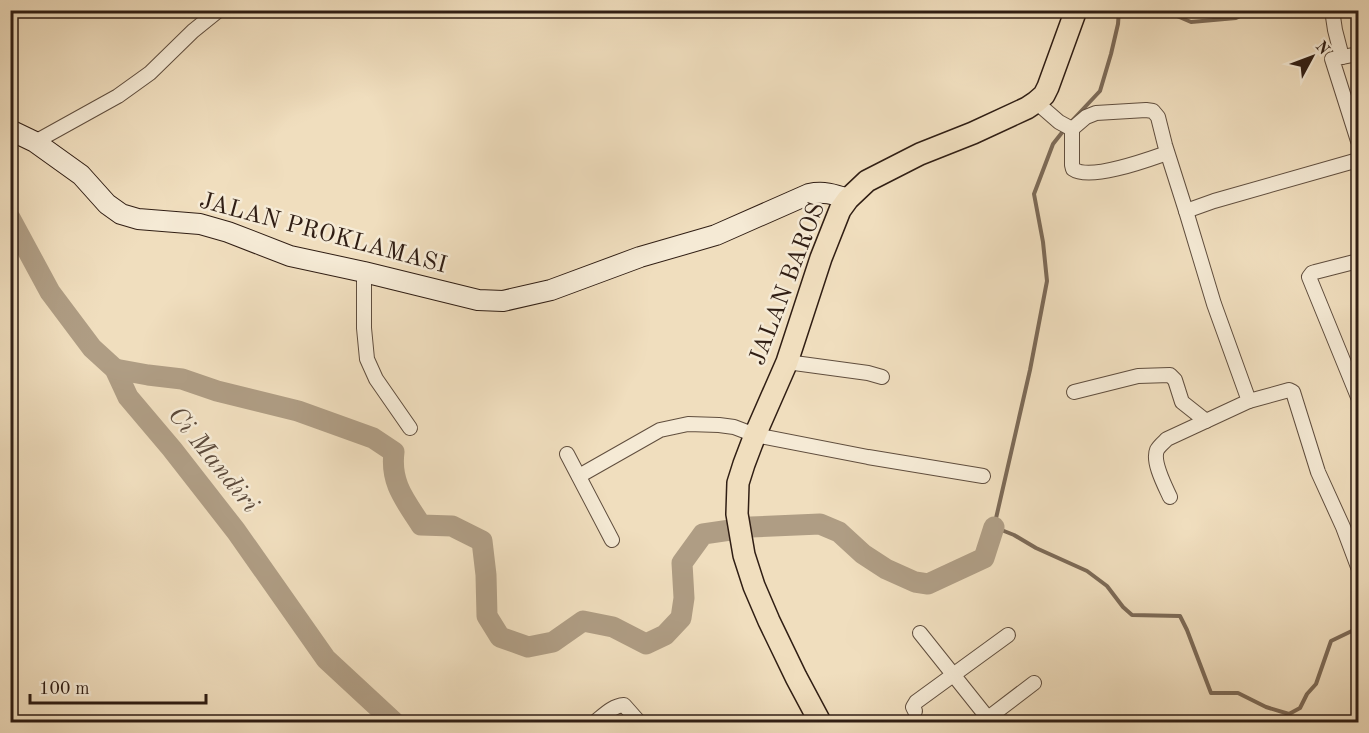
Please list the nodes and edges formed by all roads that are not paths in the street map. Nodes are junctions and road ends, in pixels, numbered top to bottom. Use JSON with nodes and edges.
{"nodes":[{"id":1,"x":219,"y":10,"type":"edge"},
{"id":2,"x":1076,"y":10,"type":"edge"},
{"id":3,"x":1332,"y":10,"type":"edge"},
{"id":4,"x":1359,"y":54,"type":"edge"},
{"id":5,"x":1342,"y":57,"type":"junction"},
{"id":6,"x":1036,"y":102,"type":"junction"},
{"id":7,"x":1067,"y":127,"type":"junction"},
{"id":8,"x":10,"y":130,"type":"edge"},
{"id":9,"x":1359,"y":141,"type":"edge"},
{"id":10,"x":35,"y":142,"type":"junction"},
{"id":11,"x":1167,"y":153,"type":"junction"},
{"id":12,"x":1359,"y":160,"type":"edge"},
{"id":13,"x":848,"y":199,"type":"junction"},
{"id":14,"x":1186,"y":211,"type":"junction"},
{"id":15,"x":1359,"y":261,"type":"edge"},
{"id":16,"x":364,"y":272,"type":"junction"},
{"id":17,"x":787,"y":363,"type":"junction"},
{"id":18,"x":882,"y":377,"type":"dead end"},
{"id":19,"x":1074,"y":393,"type":"dead end"},
{"id":20,"x":1359,"y":397,"type":"edge"},
{"id":21,"x":1249,"y":401,"type":"junction"},
{"id":22,"x":1206,"y":421,"type":"junction"},
{"id":23,"x":410,"y":428,"type":"dead end"},
{"id":24,"x":755,"y":435,"type":"junction"},
{"id":25,"x":567,"y":454,"type":"dead end"},
{"id":26,"x":579,"y":476,"type":"junction"},
{"id":27,"x":983,"y":476,"type":"dead end"},
{"id":28,"x":1170,"y":497,"type":"dead end"},
{"id":29,"x":612,"y":540,"type":"dead end"},
{"id":30,"x":1359,"y":567,"type":"edge"},
{"id":31,"x":920,"y":633,"type":"dead end"},
{"id":32,"x":1008,"y":634,"type":"dead end"},
{"id":33,"x":953,"y":675,"type":"junction"},
{"id":34,"x":1034,"y":683,"type":"dead end"},
{"id":35,"x":915,"y":711,"type":"dead end"},
{"id":36,"x":1359,"y":719,"type":"edge"},
{"id":37,"x":989,"y":720,"type":"edge"},
{"id":38,"x":595,"y":723,"type":"edge"},
{"id":39,"x":639,"y":723,"type":"edge"},
{"id":40,"x":820,"y":723,"type":"edge"},
{"id":41,"x":1354,"y":723,"type":"edge"}],
"edges":[{"from":1,"to":10,"type":"street"},
{"from":2,"to":6,"type":"main road","name":"JALAN BAROS"},
{"from":3,"to":5,"type":"street"},
{"from":4,"to":5,"type":"street"},
{"from":5,"to":9,"type":"street"},
{"from":6,"to":7,"type":"street"},
{"from":6,"to":13,"type":"main road","name":"JALAN BAROS"},
{"from":7,"to":11,"type":"street"},
{"from":7,"to":11,"type":"street"},
{"from":8,"to":10,"type":"street","name":"JALAN PROKLAMASI"},
{"from":10,"to":16,"type":"street","name":"JALAN PROKLAMASI"},
{"from":11,"to":14,"type":"street"},
{"from":12,"to":14,"type":"street"},
{"from":13,"to":16,"type":"street","name":"JALAN PROKLAMASI"},
{"from":13,"to":17,"type":"main road","name":"JALAN BAROS"},
{"from":14,"to":21,"type":"street"},
{"from":15,"to":20,"type":"street"},
{"from":16,"to":23,"type":"street"},
{"from":17,"to":18,"type":"street"},
{"from":17,"to":24,"type":"main road","name":"JALAN BAROS"},
{"from":19,"to":22,"type":"street"},
{"from":21,"to":22,"type":"street"},
{"from":21,"to":30,"type":"street"},
{"from":22,"to":28,"type":"street"},
{"from":24,"to":26,"type":"street"},
{"from":24,"to":27,"type":"street"},
{"from":24,"to":40,"type":"main road","name":"JALAN BAROS"},
{"from":25,"to":26,"type":"street"},
{"from":26,"to":29,"type":"street"},
{"from":31,"to":33,"type":"street"},
{"from":32,"to":33,"type":"street"},
{"from":33,"to":35,"type":"street"},
{"from":33,"to":37,"type":"street"},
{"from":34,"to":37,"type":"street"},
{"from":36,"to":41,"type":"street"},
{"from":38,"to":39,"type":"street"}]}
